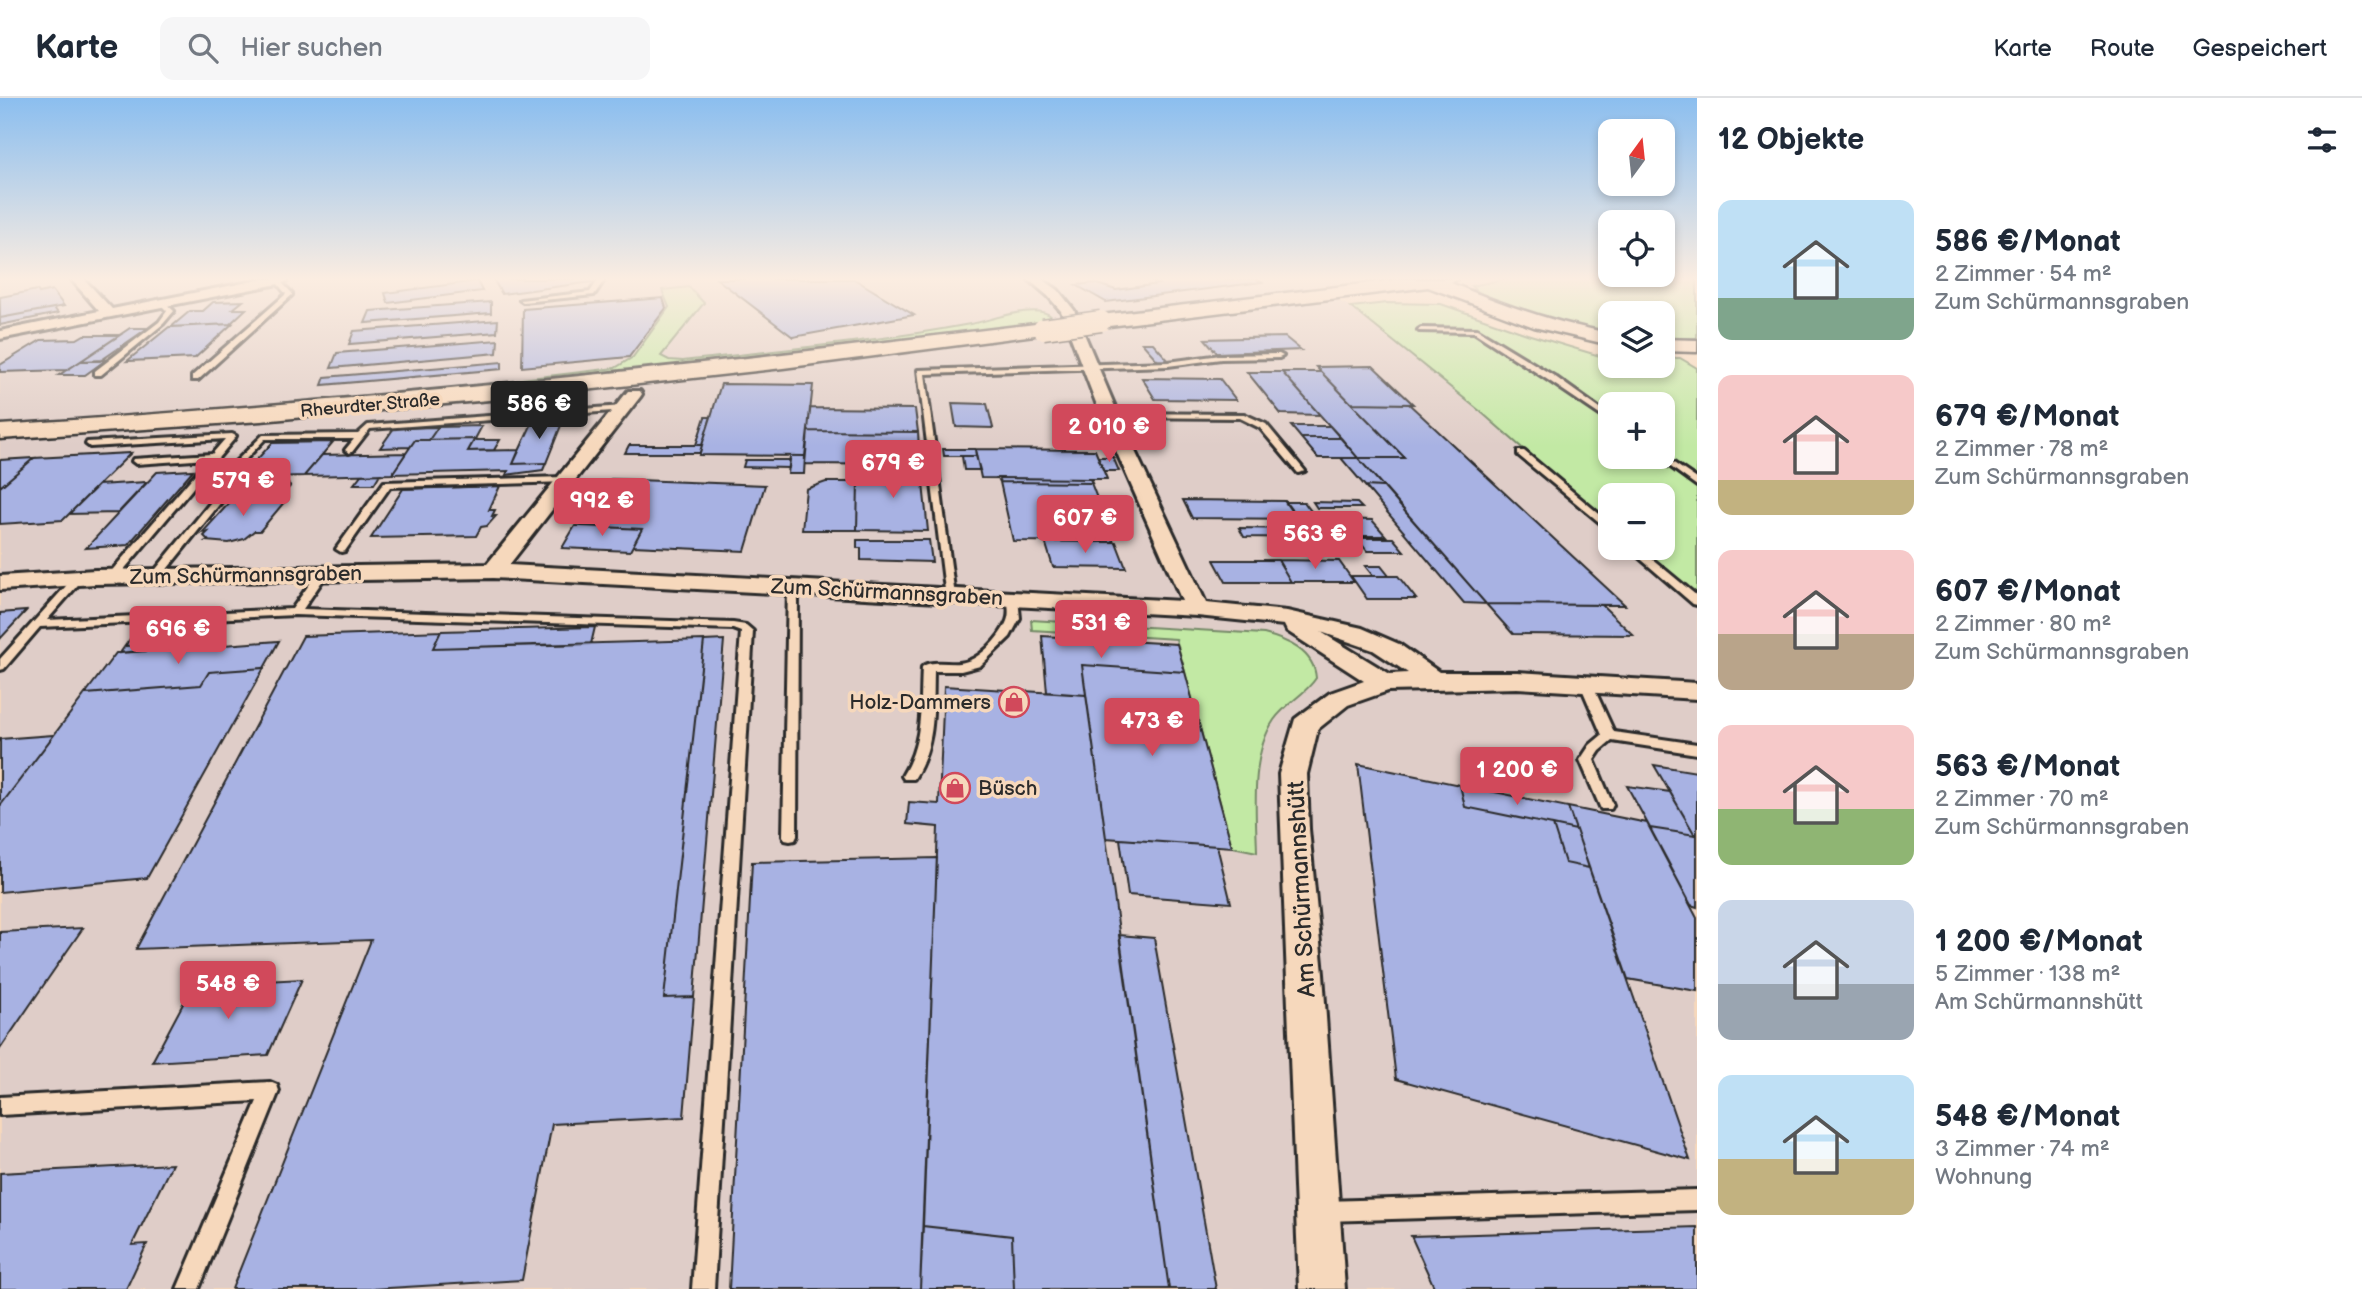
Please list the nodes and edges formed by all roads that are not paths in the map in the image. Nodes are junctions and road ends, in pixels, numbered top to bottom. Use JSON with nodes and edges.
{"nodes":[{"id":1,"x":146,"y":335,"type":"edge"},
{"id":2,"x":244,"y":335,"type":"edge"},
{"id":3,"x":997,"y":335,"type":"edge"},
{"id":4,"x":1077,"y":335,"type":"edge"},
{"id":5,"x":1482,"y":335,"type":"edge"},
{"id":6,"x":1675,"y":345,"type":"edge"},
{"id":7,"x":1697,"y":346,"type":"edge"},
{"id":8,"x":1279,"y":356,"type":"dead end"},
{"id":9,"x":1090,"y":366,"type":"junction"},
{"id":10,"x":98,"y":373,"type":"dead end"},
{"id":11,"x":195,"y":378,"type":"dead end"},
{"id":12,"x":629,"y":401,"type":"joint"},
{"id":13,"x":1598,"y":411,"type":"edge"},
{"id":14,"x":1109,"y":415,"type":"junction"},
{"id":15,"x":0,"y":432,"type":"edge"},
{"id":16,"x":360,"y":436,"type":"junction"},
{"id":17,"x":90,"y":444,"type":"dead end"},
{"id":18,"x":349,"y":450,"type":"dead end"},
{"id":19,"x":1521,"y":453,"type":"dead end"},
{"id":20,"x":215,"y":456,"type":"junction"},
{"id":21,"x":136,"y":461,"type":"dead end"},
{"id":22,"x":1675,"y":467,"type":"edge"},
{"id":23,"x":1301,"y":471,"type":"dead end"},
{"id":24,"x":228,"y":473,"type":"dead end"},
{"id":25,"x":565,"y":480,"type":"junction"},
{"id":26,"x":1697,"y":483,"type":"edge"},
{"id":27,"x":283,"y":486,"type":"dead end"},
{"id":28,"x":1598,"y":518,"type":"edge"},
{"id":29,"x":341,"y":549,"type":"dead end"},
{"id":30,"x":1647,"y":560,"type":"edge"},
{"id":31,"x":493,"y":571,"type":"junction"},
{"id":32,"x":322,"y":574,"type":"junction"},
{"id":33,"x":156,"y":576,"type":"junction"},
{"id":34,"x":113,"y":577,"type":"junction"},
{"id":35,"x":79,"y":578,"type":"junction"},
{"id":36,"x":0,"y":583,"type":"edge"},
{"id":37,"x":793,"y":587,"type":"junction"},
{"id":38,"x":950,"y":596,"type":"junction"},
{"id":39,"x":1013,"y":599,"type":"junction"},
{"id":40,"x":1697,"y":602,"type":"edge"},
{"id":41,"x":1197,"y":609,"type":"junction"},
{"id":42,"x":295,"y":612,"type":"junction"},
{"id":43,"x":1281,"y":617,"type":"junction"},
{"id":44,"x":37,"y":624,"type":"junction"},
{"id":45,"x":0,"y":666,"type":"edge"},
{"id":46,"x":1433,"y":680,"type":"junction"},
{"id":47,"x":1385,"y":683,"type":"junction"},
{"id":48,"x":1586,"y":684,"type":"junction"},
{"id":49,"x":1697,"y":691,"type":"edge"},
{"id":50,"x":1609,"y":736,"type":"junction"},
{"id":51,"x":1697,"y":749,"type":"edge"},
{"id":52,"x":909,"y":776,"type":"dead end"},
{"id":53,"x":1606,"y":805,"type":"dead end"},
{"id":54,"x":790,"y":836,"type":"dead end"},
{"id":55,"x":0,"y":1106,"type":"edge"},
{"id":56,"x":1697,"y":1200,"type":"edge"},
{"id":57,"x":1318,"y":1212,"type":"junction"},
{"id":58,"x":188,"y":1289,"type":"edge"},
{"id":59,"x":703,"y":1289,"type":"edge"},
{"id":60,"x":1322,"y":1289,"type":"edge"}],
"edges":[{"from":1,"to":10,"type":"lane"},
{"from":2,"to":11,"type":"lane"},
{"from":3,"to":15,"type":"main road","name":"Rheurdter Straße","bridge":true},
{"from":4,"to":9,"type":"street"},
{"from":5,"to":13,"type":"lane"},
{"from":6,"to":7,"type":"main road"},
{"from":8,"to":9,"type":"lane"},
{"from":9,"to":14,"type":"street"},
{"from":9,"to":38,"type":"lane"},
{"from":12,"to":16,"type":"lane"},
{"from":12,"to":25,"type":"street"},
{"from":14,"to":23,"type":"lane"},
{"from":14,"to":41,"type":"street"},
{"from":16,"to":18,"type":"lane"},
{"from":16,"to":24,"type":"lane"},
{"from":17,"to":20,"type":"lane"},
{"from":19,"to":28,"type":"lane"},
{"from":20,"to":21,"type":"lane"},
{"from":20,"to":34,"type":"lane"},
{"from":22,"to":26,"type":"lane"},
{"from":25,"to":29,"type":"lane"},
{"from":25,"to":31,"type":"street"},
{"from":27,"to":33,"type":"lane"},
{"from":30,"to":40,"type":"lane"},
{"from":31,"to":32,"type":"street","name":"Zum Schürmannsgraben"},
{"from":31,"to":37,"type":"street","name":"Zum Schürmannsgraben"},
{"from":32,"to":33,"type":"street","name":"Zum Schürmannsgraben"},
{"from":32,"to":42,"type":"lane"},
{"from":33,"to":34,"type":"street","name":"Zum Schürmannsgraben"},
{"from":34,"to":35,"type":"street","name":"Zum Schürmannsgraben"},
{"from":35,"to":36,"type":"street","name":"Zum Schürmannsgraben"},
{"from":35,"to":44,"type":"lane"},
{"from":37,"to":38,"type":"street","name":"Zum Schürmannsgraben"},
{"from":37,"to":54,"type":"lane"},
{"from":38,"to":39,"type":"street","name":"Zum Schürmannsgraben"},
{"from":39,"to":41,"type":"street","name":"Zum Schürmannsgraben"},
{"from":39,"to":52,"type":"lane"},
{"from":41,"to":43,"type":"street","name":"Zum Schürmannsgraben"},
{"from":42,"to":44,"type":"lane"},
{"from":42,"to":59,"type":"lane"},
{"from":43,"to":46,"type":"street","name":"Zum Schürmannsgraben"},
{"from":43,"to":47,"type":"street","name":"Zum Schürmannsgraben"},
{"from":44,"to":45,"type":"lane"},
{"from":46,"to":47,"type":"street","name":"Am Schürmannshütt"},
{"from":46,"to":48,"type":"street","name":"Am Schürmannshütt"},
{"from":47,"to":57,"type":"street","name":"Am Schürmannshütt"},
{"from":48,"to":49,"type":"street","name":"Am Schürmannshütt"},
{"from":48,"to":50,"type":"lane"},
{"from":50,"to":51,"type":"lane"},
{"from":50,"to":53,"type":"lane"},
{"from":55,"to":58,"type":"lane"},
{"from":56,"to":57,"type":"lane"},
{"from":57,"to":60,"type":"street","name":"Am Schürmannshütt"}]}
